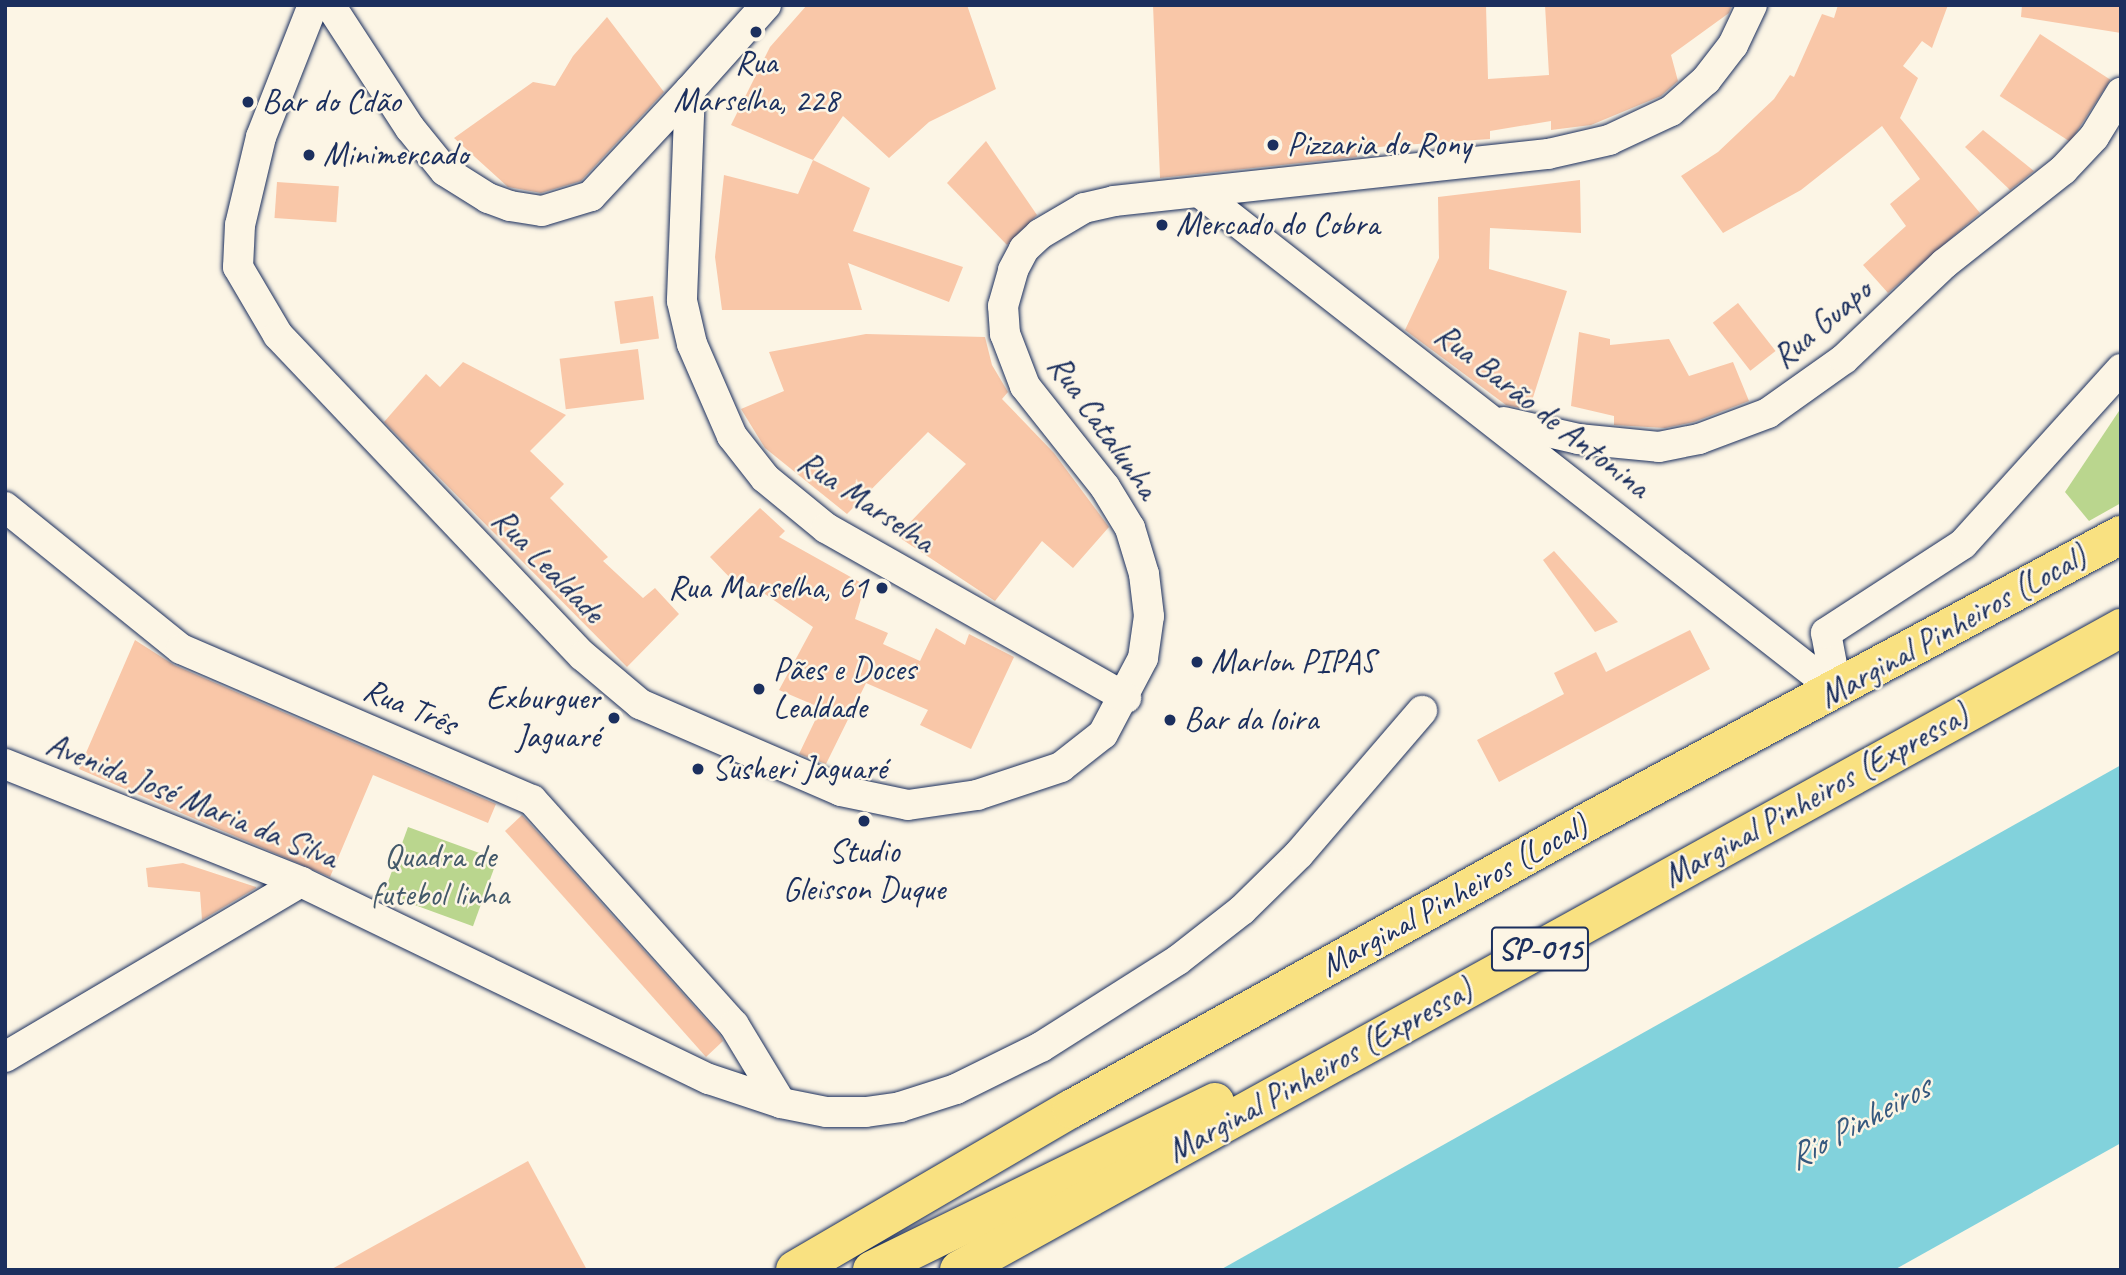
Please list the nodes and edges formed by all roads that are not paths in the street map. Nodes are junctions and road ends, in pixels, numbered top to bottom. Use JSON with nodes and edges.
{"nodes":[{"id":1,"x":313,"y":5,"type":"edge"},
{"id":2,"x":330,"y":5,"type":"edge"},
{"id":3,"x":766,"y":5,"type":"edge"},
{"id":4,"x":1752,"y":5,"type":"edge"},
{"id":5,"x":690,"y":90,"type":"junction"},
{"id":6,"x":2121,"y":93,"type":"edge"},
{"id":7,"x":1199,"y":192,"type":"junction"},
{"id":8,"x":2121,"y":369,"type":"edge"},
{"id":9,"x":1496,"y":421,"type":"junction"},
{"id":10,"x":5,"y":507,"type":"edge"},
{"id":11,"x":2121,"y":536,"type":"edge"},
{"id":12,"x":2121,"y":628,"type":"edge"},
{"id":13,"x":1837,"y":691,"type":"junction"},
{"id":14,"x":1126,"y":698,"type":"junction"},
{"id":15,"x":1422,"y":711,"type":"dead end"},
{"id":16,"x":5,"y":764,"type":"edge"},
{"id":17,"x":301,"y":882,"type":"junction"},
{"id":18,"x":1383,"y":1037,"type":"junction"},
{"id":19,"x":5,"y":1057,"type":"edge"},
{"id":20,"x":781,"y":1103,"type":"junction"},
{"id":21,"x":795,"y":1270,"type":"edge"},
{"id":22,"x":872,"y":1270,"type":"edge"},
{"id":23,"x":960,"y":1270,"type":"edge"}],
"edges":[{"from":1,"to":14,"type":"street","name":"Rua Lealdade"},
{"from":2,"to":5,"type":"street"},
{"from":3,"to":5,"type":"street"},
{"from":4,"to":7,"type":"street","name":"Rua Catalunha"},
{"from":5,"to":14,"type":"street","name":"Rua Marselha"},
{"from":6,"to":9,"type":"street","name":"Rua Guapo"},
{"from":7,"to":9,"type":"street","name":"Rua Barão de Antonina"},
{"from":7,"to":14,"type":"street","name":"Rua Catalunha"},
{"from":8,"to":13,"type":"street"},
{"from":9,"to":13,"type":"street","name":"Rua Barão de Antonina"},
{"from":10,"to":20,"type":"street","name":"Rua Três"},
{"from":11,"to":13,"type":"highway","name":"Marginal Pinheiros (Local)"},
{"from":12,"to":18,"type":"highway","name":"Marginal Pinheiros (Expressa)","number":"SP-015"},
{"from":13,"to":21,"type":"highway","name":"Marginal Pinheiros (Local)"},
{"from":15,"to":20,"type":"street","name":"Avenida José Maria da Silva"},
{"from":16,"to":17,"type":"street","name":"Avenida José Maria da Silva"},
{"from":17,"to":19,"type":"street"},
{"from":17,"to":20,"type":"street","name":"Avenida José Maria da Silva"},
{"from":18,"to":22,"type":"highway"},
{"from":18,"to":23,"type":"highway","name":"Marginal Pinheiros (Expressa)","number":"SP-015"}]}
